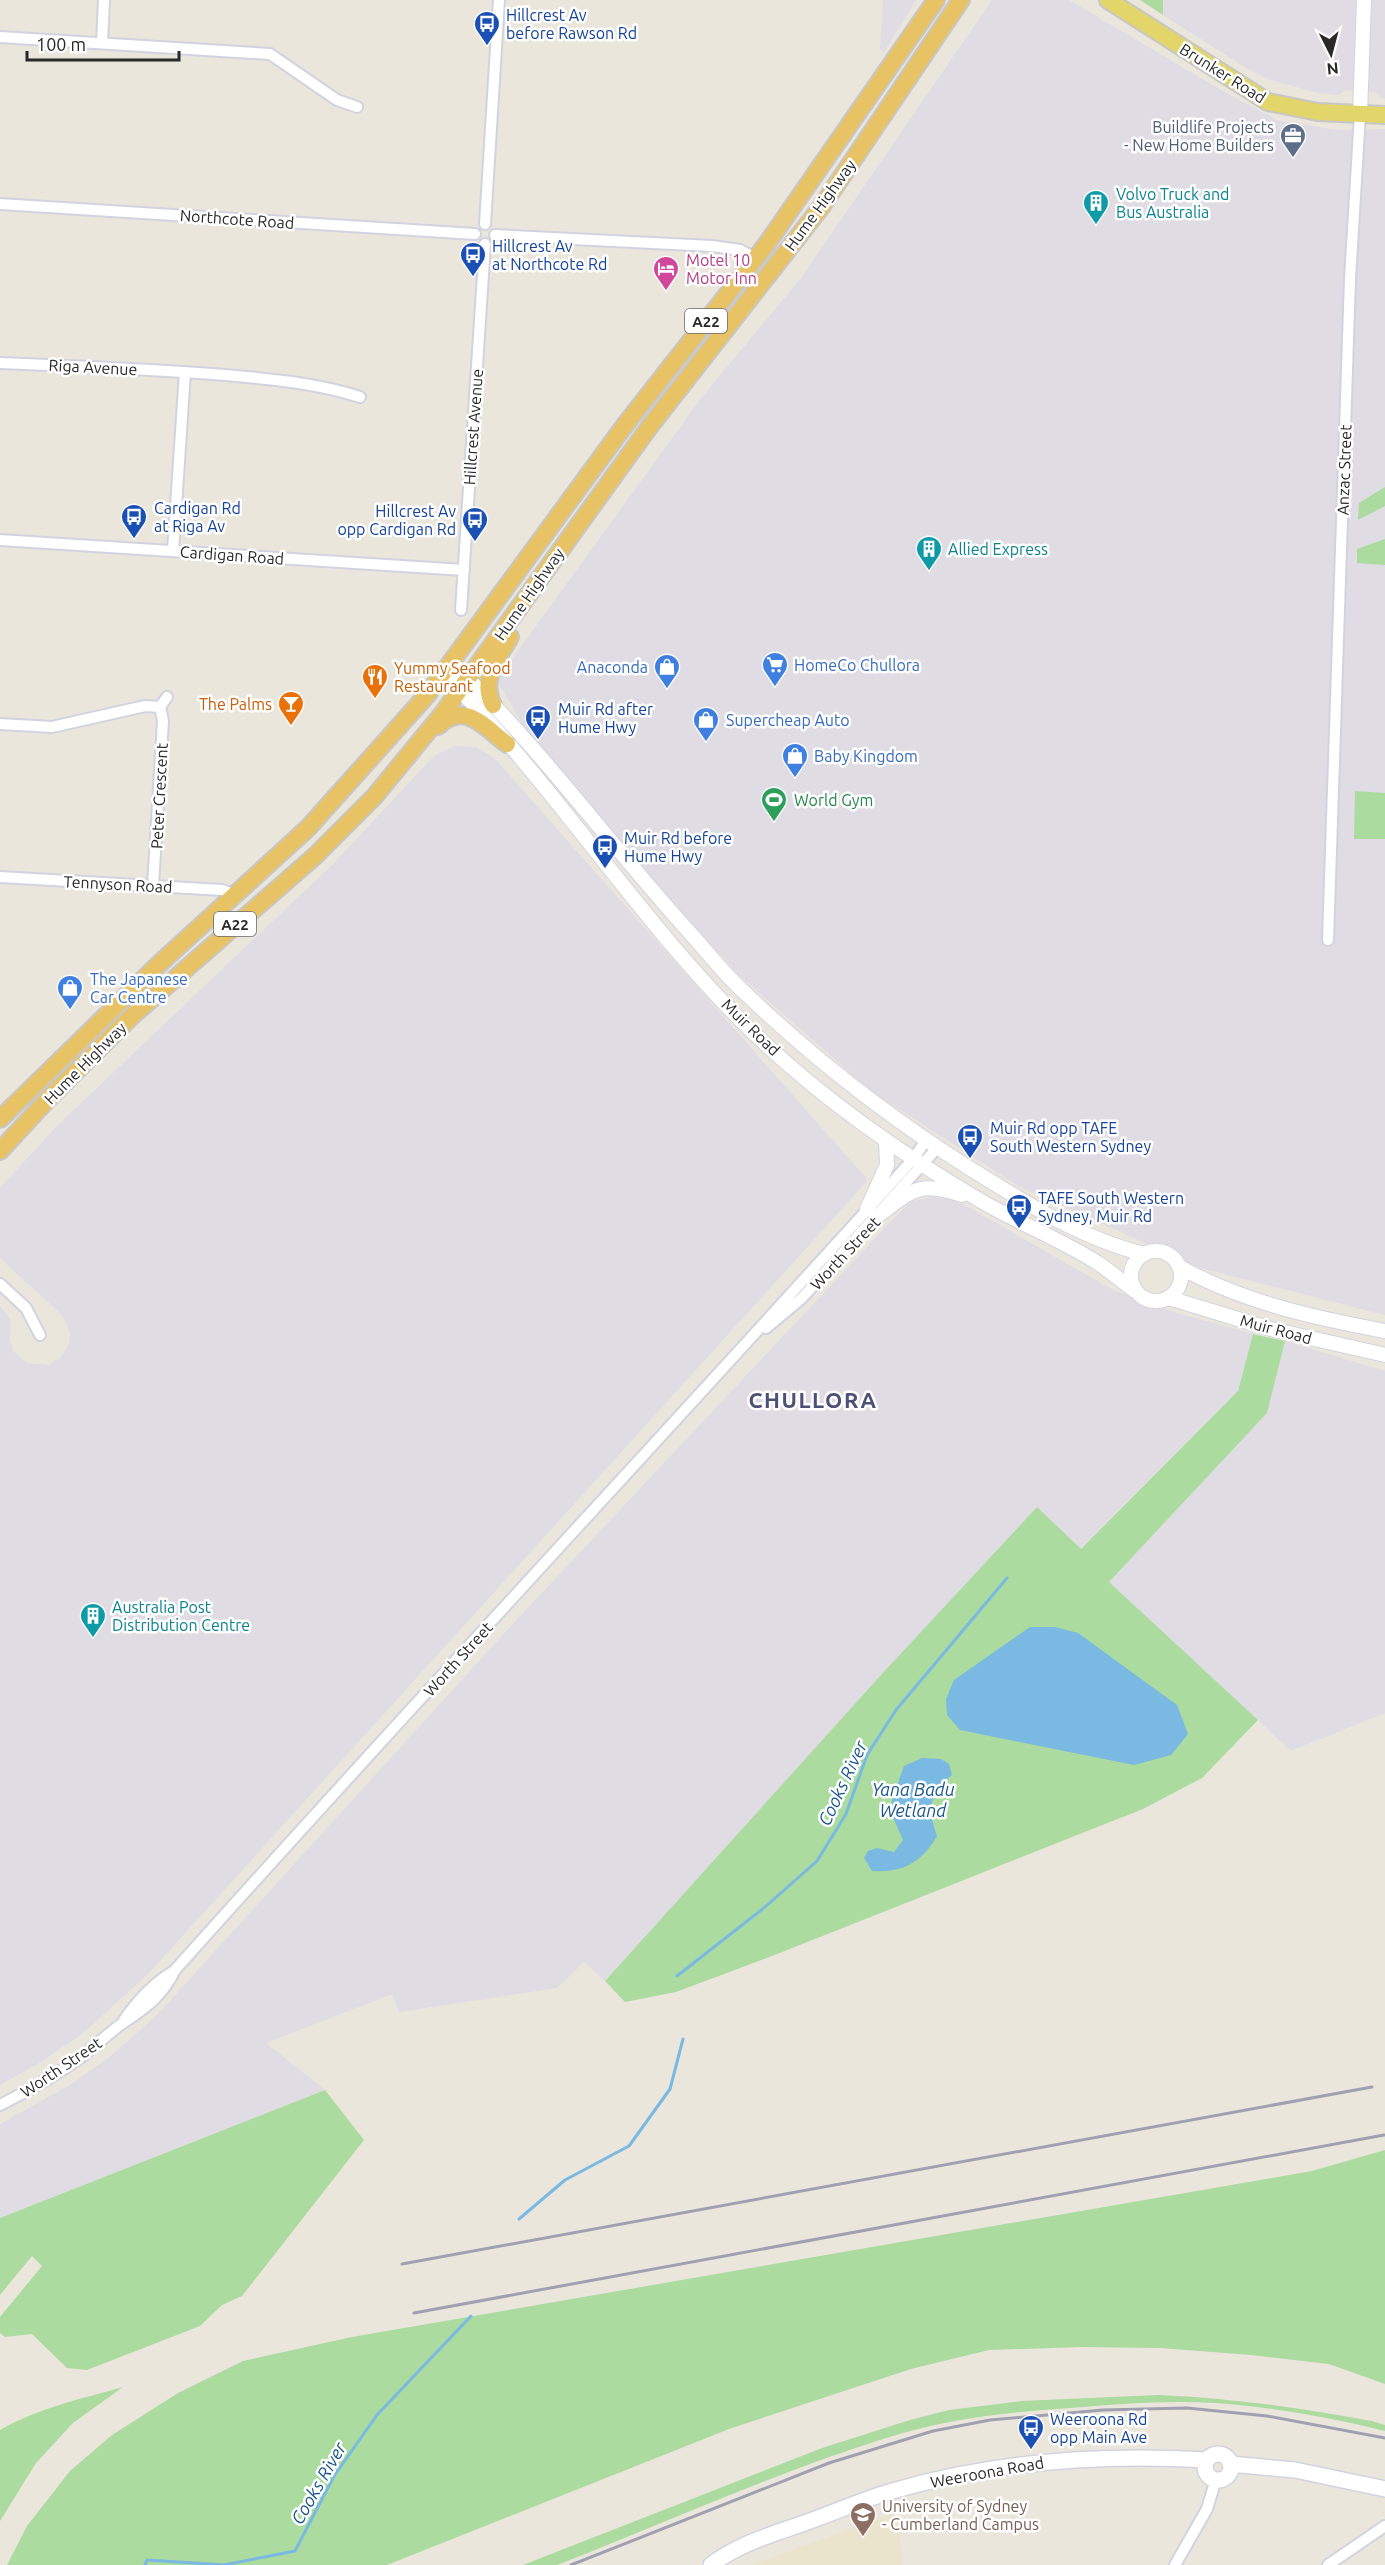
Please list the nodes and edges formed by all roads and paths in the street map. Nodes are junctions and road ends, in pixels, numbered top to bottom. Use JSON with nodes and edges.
{"nodes":[{"id":1,"x":104,"y":0,"type":"edge"},
{"id":2,"x":499,"y":0,"type":"edge"},
{"id":3,"x":936,"y":0,"type":"edge"},
{"id":4,"x":961,"y":0,"type":"edge"},
{"id":5,"x":1108,"y":0,"type":"edge"},
{"id":6,"x":1364,"y":0,"type":"edge"},
{"id":7,"x":0,"y":38,"type":"edge"},
{"id":8,"x":102,"y":43,"type":"junction"},
{"id":9,"x":357,"y":107,"type":"dead end"},
{"id":10,"x":1359,"y":114,"type":"junction"},
{"id":11,"x":1385,"y":115,"type":"edge"},
{"id":12,"x":0,"y":204,"type":"edge"},
{"id":13,"x":485,"y":224,"type":"junction"},
{"id":14,"x":475,"y":234,"type":"junction"},
{"id":15,"x":495,"y":235,"type":"junction"},
{"id":16,"x":484,"y":244,"type":"junction"},
{"id":17,"x":755,"y":258,"type":"junction"},
{"id":18,"x":0,"y":363,"type":"edge"},
{"id":19,"x":185,"y":372,"type":"junction"},
{"id":20,"x":360,"y":397,"type":"dead end"},
{"id":21,"x":0,"y":540,"type":"edge"},
{"id":22,"x":173,"y":551,"type":"junction"},
{"id":23,"x":464,"y":570,"type":"junction"},
{"id":24,"x":540,"y":578,"type":"junction"},
{"id":25,"x":461,"y":610,"type":"dead end"},
{"id":26,"x":448,"y":668,"type":"junction"},
{"id":27,"x":464,"y":684,"type":"junction"},
{"id":28,"x":167,"y":697,"type":"dead end"},
{"id":29,"x":493,"y":705,"type":"junction"},
{"id":30,"x":160,"y":707,"type":"junction"},
{"id":31,"x":0,"y":724,"type":"edge"},
{"id":32,"x":419,"y":743,"type":"junction"},
{"id":33,"x":507,"y":744,"type":"junction"},
{"id":34,"x":0,"y":877,"type":"edge"},
{"id":35,"x":153,"y":886,"type":"junction"},
{"id":36,"x":236,"y":895,"type":"junction"},
{"id":37,"x":1328,"y":940,"type":"dead end"},
{"id":38,"x":0,"y":1119,"type":"edge"},
{"id":39,"x":886,"y":1140,"type":"junction"},
{"id":40,"x":932,"y":1144,"type":"junction"},
{"id":41,"x":0,"y":1151,"type":"edge"},
{"id":42,"x":919,"y":1161,"type":"junction"},
{"id":43,"x":982,"y":1201,"type":"junction"},
{"id":44,"x":874,"y":1212,"type":"junction"},
{"id":45,"x":1144,"y":1254,"type":"junction"},
{"id":46,"x":1180,"y":1267,"type":"junction"},
{"id":47,"x":0,"y":1284,"type":"edge"},
{"id":48,"x":1135,"y":1291,"type":"junction"},
{"id":49,"x":1169,"y":1298,"type":"junction"},
{"id":50,"x":1385,"y":1331,"type":"edge"},
{"id":51,"x":40,"y":1335,"type":"dead end"},
{"id":52,"x":1385,"y":1354,"type":"edge"},
{"id":53,"x":0,"y":2105,"type":"edge"},
{"id":54,"x":1207,"y":2460,"type":"junction"},
{"id":55,"x":1230,"y":2464,"type":"junction"},
{"id":56,"x":1216,"y":2480,"type":"junction"},
{"id":57,"x":1385,"y":2489,"type":"edge"},
{"id":58,"x":1385,"y":2526,"type":"edge"},
{"id":59,"x":711,"y":2565,"type":"edge"},
{"id":60,"x":1175,"y":2565,"type":"edge"},
{"id":61,"x":1329,"y":2565,"type":"edge"}],
"edges":[{"from":1,"to":8,"type":"street"},
{"from":2,"to":13,"type":"street"},
{"from":3,"to":17,"type":"highway","name":"Hume Highway","number":"A22"},
{"from":4,"to":24,"type":"highway","name":"Hume Highway","number":"A22"},
{"from":5,"to":10,"type":"main road","name":"Brunker Road"},
{"from":6,"to":10,"type":"street","name":"Anzac Street"},
{"from":7,"to":8,"type":"street"},
{"from":8,"to":9,"type":"street"},
{"from":10,"to":11,"type":"main road","name":"Brunker Road"},
{"from":10,"to":37,"type":"street","name":"Anzac Street"},
{"from":12,"to":14,"type":"street","name":"Northcote Road"},
{"from":13,"to":14,"type":"street"},
{"from":13,"to":15,"type":"street"},
{"from":14,"to":16,"type":"street"},
{"from":15,"to":16,"type":"street"},
{"from":15,"to":17,"type":"street"},
{"from":16,"to":23,"type":"street","name":"Hillcrest Avenue"},
{"from":17,"to":26,"type":"highway","name":"Hume Highway","number":"A22"},
{"from":18,"to":19,"type":"street","name":"Riga Avenue"},
{"from":19,"to":20,"type":"street","name":"Riga Avenue"},
{"from":19,"to":22,"type":"street"},
{"from":21,"to":22,"type":"street","name":"Cardigan Road"},
{"from":22,"to":23,"type":"street","name":"Cardigan Road"},
{"from":23,"to":25,"type":"street","name":"Hillcrest Avenue"},
{"from":24,"to":27,"type":"highway","name":"Hume Highway","number":"A22"},
{"from":24,"to":29,"type":"highway"},
{"from":26,"to":27,"type":"street","name":"Muir Road"},
{"from":26,"to":36,"type":"highway","name":"Hume Highway","number":"A22"},
{"from":27,"to":29,"type":"street","name":"Muir Road"},
{"from":27,"to":32,"type":"highway","name":"Hume Highway","number":"A22"},
{"from":27,"to":33,"type":"street","name":"Muir Road"},
{"from":28,"to":30,"type":"street"},
{"from":29,"to":40,"type":"street","name":"Muir Road"},
{"from":30,"to":31,"type":"street"},
{"from":30,"to":35,"type":"street","name":"Peter Crescent"},
{"from":32,"to":33,"type":"highway"},
{"from":32,"to":41,"type":"highway","name":"Hume Highway","number":"A22"},
{"from":33,"to":39,"type":"street","name":"Muir Road"},
{"from":34,"to":35,"type":"street","name":"Tennyson Road"},
{"from":35,"to":36,"type":"street","name":"Tennyson Road"},
{"from":36,"to":38,"type":"highway","name":"Hume Highway","number":"A22"},
{"from":39,"to":42,"type":"street","name":"Muir Road"},
{"from":39,"to":44,"type":"street"},
{"from":40,"to":42,"type":"street","name":"Worth Street"},
{"from":40,"to":45,"type":"street","name":"Muir Road"},
{"from":42,"to":43,"type":"street","name":"Muir Road"},
{"from":42,"to":44,"type":"street","name":"Worth Street"},
{"from":43,"to":44,"type":"street"},
{"from":43,"to":48,"type":"street","name":"Muir Road"},
{"from":44,"to":53,"type":"street","name":"Worth Street"},
{"from":45,"to":46,"type":"street"},
{"from":45,"to":48,"type":"street"},
{"from":46,"to":49,"type":"street"},
{"from":46,"to":50,"type":"street","name":"Muir Road"},
{"from":47,"to":51,"type":"street"},
{"from":48,"to":49,"type":"street"},
{"from":49,"to":52,"type":"street","name":"Muir Road"},
{"from":54,"to":55,"type":"main road"},
{"from":54,"to":56,"type":"main road"},
{"from":54,"to":59,"type":"main road","name":"Weeroona Road"},
{"from":55,"to":56,"type":"main road"},
{"from":55,"to":57,"type":"main road"},
{"from":56,"to":60,"type":"street"},
{"from":58,"to":61,"type":"street"}]}
